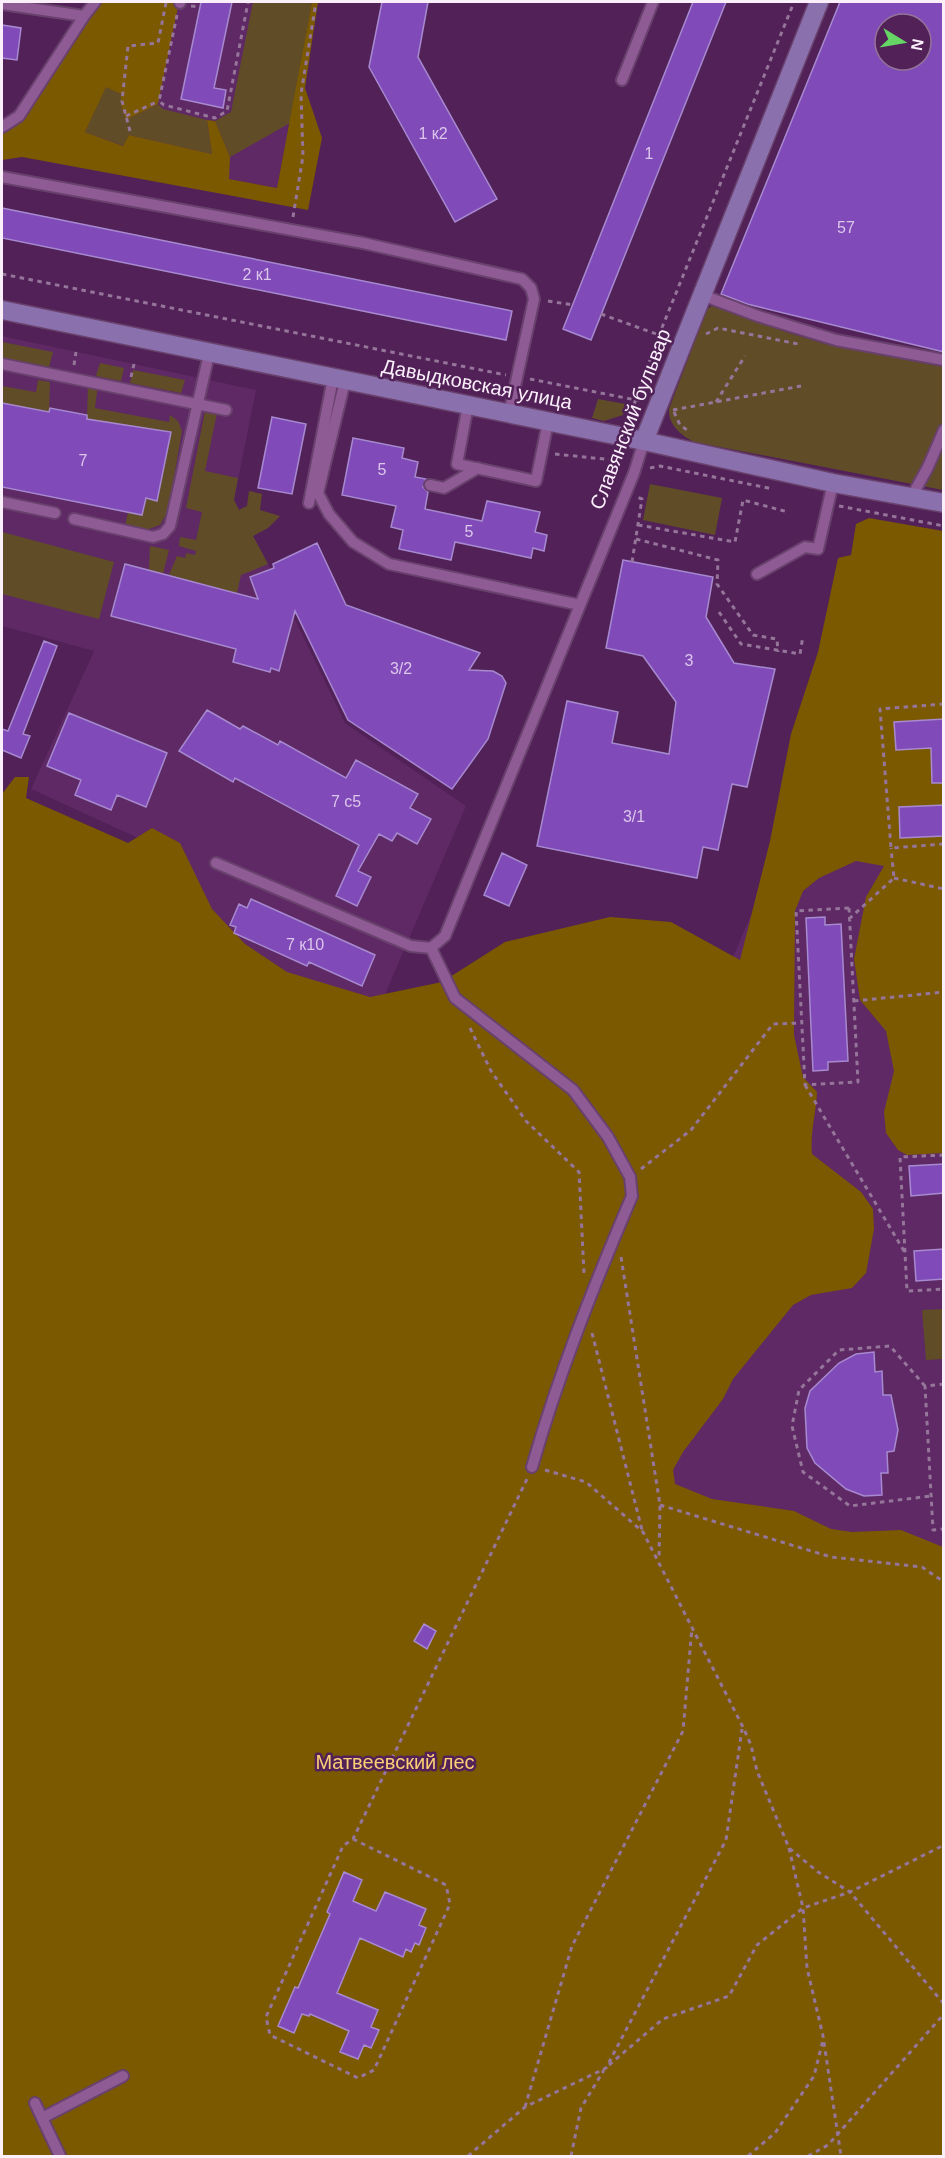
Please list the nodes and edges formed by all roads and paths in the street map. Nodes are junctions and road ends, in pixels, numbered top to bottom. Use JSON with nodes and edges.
{"nodes":[{"id":1,"x":95,"y":2,"type":"edge"},
{"id":2,"x":166,"y":2,"type":"edge"},
{"id":3,"x":180,"y":2,"type":"edge"},
{"id":4,"x":249,"y":2,"type":"edge"},
{"id":5,"x":316,"y":2,"type":"edge"},
{"id":6,"x":653,"y":2,"type":"edge"},
{"id":7,"x":794,"y":2,"type":"edge"},
{"id":8,"x":819,"y":2,"type":"edge"},
{"id":9,"x":2,"y":4,"type":"edge"},
{"id":10,"x":84,"y":16,"type":"junction"},
{"id":11,"x":622,"y":80,"type":"dead end"},
{"id":12,"x":159,"y":100,"type":"junction"},
{"id":13,"x":126,"y":116,"type":"junction"},
{"id":14,"x":2,"y":127,"type":"edge"},
{"id":15,"x":130,"y":131,"type":"dead end"},
{"id":16,"x":2,"y":177,"type":"edge"},
{"id":17,"x":291,"y":230,"type":"junction"},
{"id":18,"x":2,"y":274,"type":"edge"},
{"id":19,"x":702,"y":295,"type":"junction"},
{"id":20,"x":534,"y":299,"type":"junction"},
{"id":21,"x":573,"y":305,"type":"dead end"},
{"id":22,"x":2,"y":310,"type":"edge"},
{"id":23,"x":601,"y":314,"type":"dead end"},
{"id":24,"x":659,"y":335,"type":"junction"},
{"id":25,"x":702,"y":339,"type":"dead end"},
{"id":26,"x":808,"y":346,"type":"dead end"},
{"id":27,"x":209,"y":354,"type":"junction"},
{"id":28,"x":745,"y":357,"type":"dead end"},
{"id":29,"x":944,"y":360,"type":"edge"},
{"id":30,"x":2,"y":364,"type":"edge"},
{"id":31,"x":517,"y":377,"type":"junction"},
{"id":32,"x":339,"y":380,"type":"junction"},
{"id":33,"x":801,"y":386,"type":"dead end"},
{"id":34,"x":636,"y":399,"type":"junction"},
{"id":35,"x":678,"y":400,"type":"dead end"},
{"id":36,"x":642,"y":401,"type":"dead end"},
{"id":37,"x":716,"y":402,"type":"junction"},
{"id":38,"x":197,"y":404,"type":"junction"},
{"id":39,"x":468,"y":405,"type":"junction"},
{"id":40,"x":226,"y":410,"type":"dead end"},
{"id":41,"x":674,"y":410,"type":"junction"},
{"id":42,"x":509,"y":414,"type":"junction"},
{"id":43,"x":548,"y":422,"type":"junction"},
{"id":44,"x":944,"y":430,"type":"edge"},
{"id":45,"x":692,"y":434,"type":"dead end"},
{"id":46,"x":623,"y":437,"type":"junction"},
{"id":47,"x":644,"y":441,"type":"junction"},
{"id":48,"x":541,"y":452,"type":"junction"},
{"id":49,"x":615,"y":460,"type":"junction"},
{"id":50,"x":636,"y":465,"type":"junction"},
{"id":51,"x":477,"y":468,"type":"junction"},
{"id":52,"x":430,"y":485,"type":"dead end"},
{"id":53,"x":783,"y":491,"type":"dead end"},
{"id":54,"x":831,"y":492,"type":"junction"},
{"id":55,"x":626,"y":493,"type":"junction"},
{"id":56,"x":912,"y":496,"type":"junction"},
{"id":57,"x":2,"y":502,"type":"edge"},
{"id":58,"x":309,"y":503,"type":"dead end"},
{"id":59,"x":944,"y":503,"type":"edge"},
{"id":60,"x":788,"y":512,"type":"dead end"},
{"id":61,"x":55,"y":513,"type":"dead end"},
{"id":62,"x":74,"y":519,"type":"dead end"},
{"id":63,"x":638,"y":525,"type":"junction"},
{"id":64,"x":944,"y":526,"type":"edge"},
{"id":65,"x":636,"y":539,"type":"junction"},
{"id":66,"x":632,"y":562,"type":"dead end"},
{"id":67,"x":757,"y":574,"type":"dead end"},
{"id":68,"x":580,"y":605,"type":"junction"},
{"id":69,"x":719,"y":612,"type":"dead end"},
{"id":70,"x":803,"y":636,"type":"dead end"},
{"id":71,"x":778,"y":652,"type":"junction"},
{"id":72,"x":944,"y":704,"type":"edge"},
{"id":73,"x":944,"y":844,"type":"edge"},
{"id":74,"x":891,"y":848,"type":"junction"},
{"id":75,"x":216,"y":862,"type":"dead end"},
{"id":76,"x":894,"y":878,"type":"junction"},
{"id":77,"x":944,"y":889,"type":"edge"},
{"id":78,"x":849,"y":919,"type":"junction"},
{"id":79,"x":431,"y":948,"type":"junction"},
{"id":80,"x":944,"y":992,"type":"edge"},
{"id":81,"x":455,"y":998,"type":"junction"},
{"id":82,"x":854,"y":1001,"type":"junction"},
{"id":83,"x":802,"y":1023,"type":"junction"},
{"id":84,"x":805,"y":1085,"type":"junction"},
{"id":85,"x":944,"y":1155,"type":"edge"},
{"id":86,"x":630,"y":1177,"type":"junction"},
{"id":87,"x":617,"y":1231,"type":"junction"},
{"id":88,"x":905,"y":1253,"type":"junction"},
{"id":89,"x":944,"y":1289,"type":"edge"},
{"id":90,"x":585,"y":1306,"type":"junction"},
{"id":91,"x":944,"y":1384,"type":"edge"},
{"id":92,"x":925,"y":1386,"type":"junction"},
{"id":93,"x":532,"y":1467,"type":"junction"},
{"id":94,"x":931,"y":1496,"type":"junction"},
{"id":95,"x":660,"y":1505,"type":"junction"},
{"id":96,"x":944,"y":1529,"type":"edge"},
{"id":97,"x":643,"y":1532,"type":"junction"},
{"id":98,"x":659,"y":1561,"type":"junction"},
{"id":99,"x":944,"y":1582,"type":"edge"},
{"id":100,"x":692,"y":1626,"type":"junction"},
{"id":101,"x":743,"y":1727,"type":"junction"},
{"id":102,"x":353,"y":1839,"type":"junction"},
{"id":103,"x":944,"y":1845,"type":"edge"},
{"id":104,"x":789,"y":1848,"type":"junction"},
{"id":105,"x":850,"y":1892,"type":"junction"},
{"id":106,"x":803,"y":1908,"type":"junction"},
{"id":107,"x":944,"y":2004,"type":"edge"},
{"id":108,"x":944,"y":2014,"type":"edge"},
{"id":109,"x":824,"y":2036,"type":"junction"},
{"id":110,"x":606,"y":2068,"type":"junction"},
{"id":111,"x":123,"y":2076,"type":"dead end"},
{"id":112,"x":35,"y":2103,"type":"dead end"},
{"id":113,"x":525,"y":2107,"type":"junction"},
{"id":114,"x":42,"y":2118,"type":"junction"},
{"id":115,"x":840,"y":2132,"type":"junction"},
{"id":116,"x":471,"y":2155,"type":"edge"},
{"id":117,"x":60,"y":2157,"type":"edge"},
{"id":118,"x":571,"y":2157,"type":"edge"},
{"id":119,"x":747,"y":2157,"type":"edge"},
{"id":120,"x":808,"y":2157,"type":"edge"},
{"id":121,"x":841,"y":2157,"type":"edge"}],
"edges":[{"from":1,"to":10,"type":"lane"},
{"from":2,"to":13,"type":"path"},
{"from":3,"to":12,"type":"path"},
{"from":4,"to":12,"type":"path"},
{"from":5,"to":17,"type":"path"},
{"from":6,"to":11,"type":"lane"},
{"from":7,"to":24,"type":"path"},
{"from":8,"to":19,"type":"street","name":"Славянский бульвар"},
{"from":9,"to":10,"type":"lane"},
{"from":10,"to":14,"type":"lane"},
{"from":12,"to":13,"type":"path"},
{"from":13,"to":15,"type":"path"},
{"from":16,"to":17,"type":"lane"},
{"from":17,"to":20,"type":"lane"},
{"from":18,"to":31,"type":"path"},
{"from":19,"to":29,"type":"lane"},
{"from":19,"to":47,"type":"street","name":"Славянский бульвар"},
{"from":20,"to":21,"type":"path"},
{"from":20,"to":31,"type":"lane"},
{"from":22,"to":27,"type":"street","name":"Давыдковская улица"},
{"from":23,"to":24,"type":"path"},
{"from":24,"to":34,"type":"path"},
{"from":25,"to":26,"type":"path"},
{"from":27,"to":32,"type":"street","name":"Давыдковская улица"},
{"from":27,"to":38,"type":"lane"},
{"from":28,"to":37,"type":"path"},
{"from":30,"to":38,"type":"lane"},
{"from":31,"to":34,"type":"path"},
{"from":31,"to":42,"type":"lane"},
{"from":32,"to":39,"type":"street","name":"Давыдковская улица"},
{"from":32,"to":58,"type":"lane"},
{"from":32,"to":68,"type":"lane"},
{"from":33,"to":37,"type":"path"},
{"from":34,"to":36,"type":"path"},
{"from":34,"to":46,"type":"path"},
{"from":35,"to":41,"type":"path"},
{"from":37,"to":41,"type":"path"},
{"from":38,"to":40,"type":"lane"},
{"from":38,"to":62,"type":"lane"},
{"from":39,"to":42,"type":"street","name":"Давыдковская улица"},
{"from":39,"to":51,"type":"lane"},
{"from":41,"to":45,"type":"path"},
{"from":42,"to":43,"type":"street","name":"Давыдковская улица"},
{"from":43,"to":46,"type":"street","name":"Давыдковская улица"},
{"from":43,"to":48,"type":"lane"},
{"from":44,"to":56,"type":"lane"},
{"from":46,"to":47,"type":"street","name":"Давыдковская улица"},
{"from":46,"to":49,"type":"path"},
{"from":47,"to":50,"type":"lane","name":"Славянский бульвар"},
{"from":47,"to":54,"type":"street","name":"Давыдковская улица"},
{"from":48,"to":49,"type":"path"},
{"from":48,"to":51,"type":"lane"},
{"from":49,"to":50,"type":"path"},
{"from":50,"to":53,"type":"path"},
{"from":50,"to":55,"type":"lane","name":"Славянский бульвар"},
{"from":51,"to":52,"type":"lane"},
{"from":54,"to":56,"type":"street","name":"Давыдковская улица"},
{"from":54,"to":64,"type":"path"},
{"from":54,"to":67,"type":"lane"},
{"from":55,"to":63,"type":"path"},
{"from":55,"to":68,"type":"lane","name":"Славянский бульвар"},
{"from":56,"to":59,"type":"street","name":"Давыдковская улица"},
{"from":57,"to":61,"type":"lane"},
{"from":60,"to":63,"type":"path"},
{"from":63,"to":65,"type":"path"},
{"from":65,"to":66,"type":"path"},
{"from":65,"to":71,"type":"path"},
{"from":68,"to":79,"type":"lane","name":"Славянский бульвар"},
{"from":69,"to":71,"type":"path"},
{"from":70,"to":71,"type":"path"},
{"from":72,"to":74,"type":"path"},
{"from":73,"to":74,"type":"path"},
{"from":74,"to":76,"type":"path"},
{"from":75,"to":79,"type":"lane"},
{"from":76,"to":77,"type":"path"},
{"from":76,"to":78,"type":"path"},
{"from":78,"to":82,"type":"path"},
{"from":78,"to":83,"type":"path"},
{"from":79,"to":81,"type":"lane"},
{"from":80,"to":82,"type":"path"},
{"from":81,"to":86,"type":"lane"},
{"from":81,"to":90,"type":"path"},
{"from":82,"to":84,"type":"path"},
{"from":83,"to":84,"type":"path"},
{"from":83,"to":86,"type":"path"},
{"from":84,"to":88,"type":"path"},
{"from":85,"to":88,"type":"path"},
{"from":86,"to":87,"type":"lane"},
{"from":87,"to":90,"type":"lane"},
{"from":87,"to":95,"type":"path"},
{"from":88,"to":89,"type":"path"},
{"from":90,"to":93,"type":"lane"},
{"from":90,"to":97,"type":"path"},
{"from":91,"to":92,"type":"path"},
{"from":92,"to":94,"type":"path"},
{"from":92,"to":94,"type":"path"},
{"from":93,"to":97,"type":"path"},
{"from":93,"to":102,"type":"path"},
{"from":94,"to":96,"type":"path"},
{"from":95,"to":98,"type":"path"},
{"from":95,"to":99,"type":"path"},
{"from":97,"to":98,"type":"path"},
{"from":98,"to":100,"type":"path"},
{"from":100,"to":101,"type":"path"},
{"from":100,"to":113,"type":"path"},
{"from":101,"to":104,"type":"path"},
{"from":101,"to":110,"type":"path"},
{"from":102,"to":102,"type":"path"},
{"from":103,"to":105,"type":"path"},
{"from":104,"to":105,"type":"path"},
{"from":104,"to":106,"type":"path"},
{"from":105,"to":106,"type":"path"},
{"from":105,"to":107,"type":"path"},
{"from":106,"to":109,"type":"path"},
{"from":106,"to":110,"type":"path"},
{"from":108,"to":115,"type":"path"},
{"from":109,"to":115,"type":"path"},
{"from":109,"to":119,"type":"path"},
{"from":110,"to":113,"type":"path"},
{"from":110,"to":118,"type":"path"},
{"from":111,"to":114,"type":"lane"},
{"from":112,"to":114,"type":"lane"},
{"from":113,"to":116,"type":"path"},
{"from":114,"to":117,"type":"lane"},
{"from":115,"to":120,"type":"path"},
{"from":115,"to":121,"type":"path"}]}
